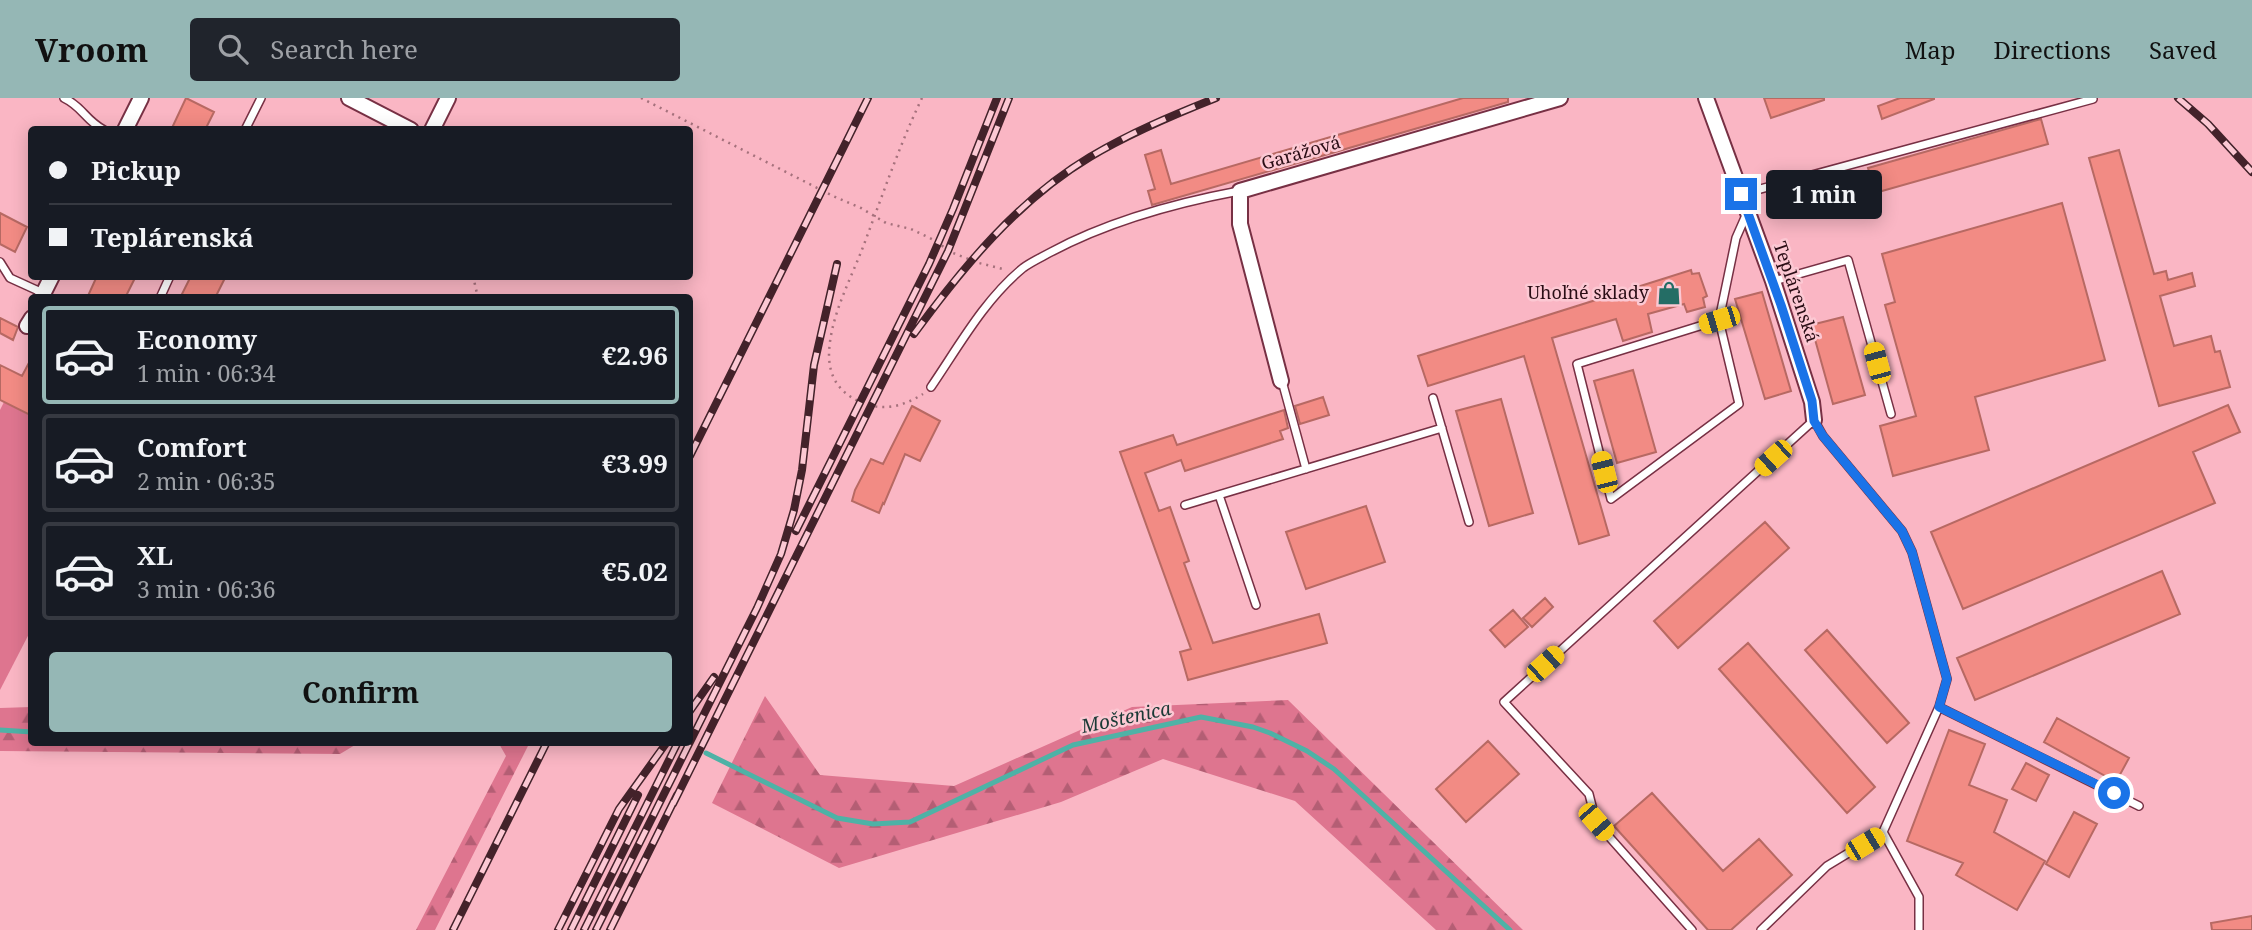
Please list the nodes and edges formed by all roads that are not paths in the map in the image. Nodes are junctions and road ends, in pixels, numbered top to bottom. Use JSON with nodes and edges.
{"nodes":[{"id":1,"x":64,"y":98,"type":"edge"},
{"id":2,"x":141,"y":98,"type":"edge"},
{"id":3,"x":261,"y":98,"type":"edge"},
{"id":4,"x":349,"y":98,"type":"edge"},
{"id":5,"x":448,"y":98,"type":"edge"},
{"id":6,"x":1560,"y":98,"type":"edge"},
{"id":7,"x":1706,"y":98,"type":"edge"},
{"id":8,"x":2093,"y":99,"type":"edge"},
{"id":9,"x":97,"y":126,"type":"edge"},
{"id":10,"x":127,"y":126,"type":"edge"},
{"id":11,"x":247,"y":126,"type":"edge"},
{"id":12,"x":403,"y":126,"type":"edge"},
{"id":13,"x":434,"y":126,"type":"edge"},
{"id":14,"x":1240,"y":191,"type":"junction"},
{"id":15,"x":1741,"y":194,"type":"junction"},
{"id":16,"x":1748,"y":212,"type":"junction"},
{"id":17,"x":0,"y":262,"type":"edge"},
{"id":18,"x":1773,"y":281,"type":"junction"},
{"id":19,"x":41,"y":294,"type":"edge"},
{"id":20,"x":1719,"y":320,"type":"junction"},
{"id":21,"x":1281,"y":381,"type":"joint"},
{"id":22,"x":931,"y":387,"type":"road end"},
{"id":23,"x":1433,"y":398,"type":"dead end"},
{"id":24,"x":1891,"y":414,"type":"dead end"},
{"id":25,"x":1814,"y":421,"type":"junction"},
{"id":26,"x":1442,"y":428,"type":"junction"},
{"id":27,"x":1306,"y":469,"type":"junction"},
{"id":28,"x":1219,"y":495,"type":"junction"},
{"id":29,"x":1185,"y":505,"type":"dead end"},
{"id":30,"x":1469,"y":522,"type":"dead end"},
{"id":31,"x":1256,"y":605,"type":"dead end"},
{"id":32,"x":1939,"y":707,"type":"junction"},
{"id":33,"x":2139,"y":806,"type":"dead end"},
{"id":34,"x":1884,"y":832,"type":"junction"},
{"id":35,"x":1692,"y":930,"type":"edge"},
{"id":36,"x":1761,"y":930,"type":"edge"},
{"id":37,"x":1919,"y":930,"type":"edge"}],
"edges":[{"from":1,"to":9,"type":"lane"},
{"from":2,"to":10,"type":"street"},
{"from":3,"to":11,"type":"lane"},
{"from":4,"to":12,"type":"street"},
{"from":5,"to":13,"type":"street"},
{"from":6,"to":14,"type":"street","name":"Garážová"},
{"from":7,"to":15,"type":"street","name":"Teplárenská"},
{"from":8,"to":15,"type":"lane"},
{"from":14,"to":21,"type":"street"},
{"from":14,"to":22,"type":"lane"},
{"from":15,"to":16,"type":"street","name":"Teplárenská"},
{"from":16,"to":18,"type":"street","name":"Teplárenská"},
{"from":16,"to":20,"type":"lane"},
{"from":17,"to":19,"type":"lane"},
{"from":18,"to":24,"type":"lane"},
{"from":18,"to":25,"type":"street","name":"Teplárenská"},
{"from":20,"to":20,"type":"lane"},
{"from":21,"to":27,"type":"lane"},
{"from":23,"to":26,"type":"lane"},
{"from":25,"to":32,"type":"lane"},
{"from":25,"to":35,"type":"lane"},
{"from":26,"to":27,"type":"lane"},
{"from":26,"to":30,"type":"lane"},
{"from":27,"to":28,"type":"lane"},
{"from":28,"to":29,"type":"lane"},
{"from":28,"to":31,"type":"lane"},
{"from":32,"to":33,"type":"lane"},
{"from":32,"to":34,"type":"lane"},
{"from":34,"to":36,"type":"lane"},
{"from":34,"to":37,"type":"lane"}]}
